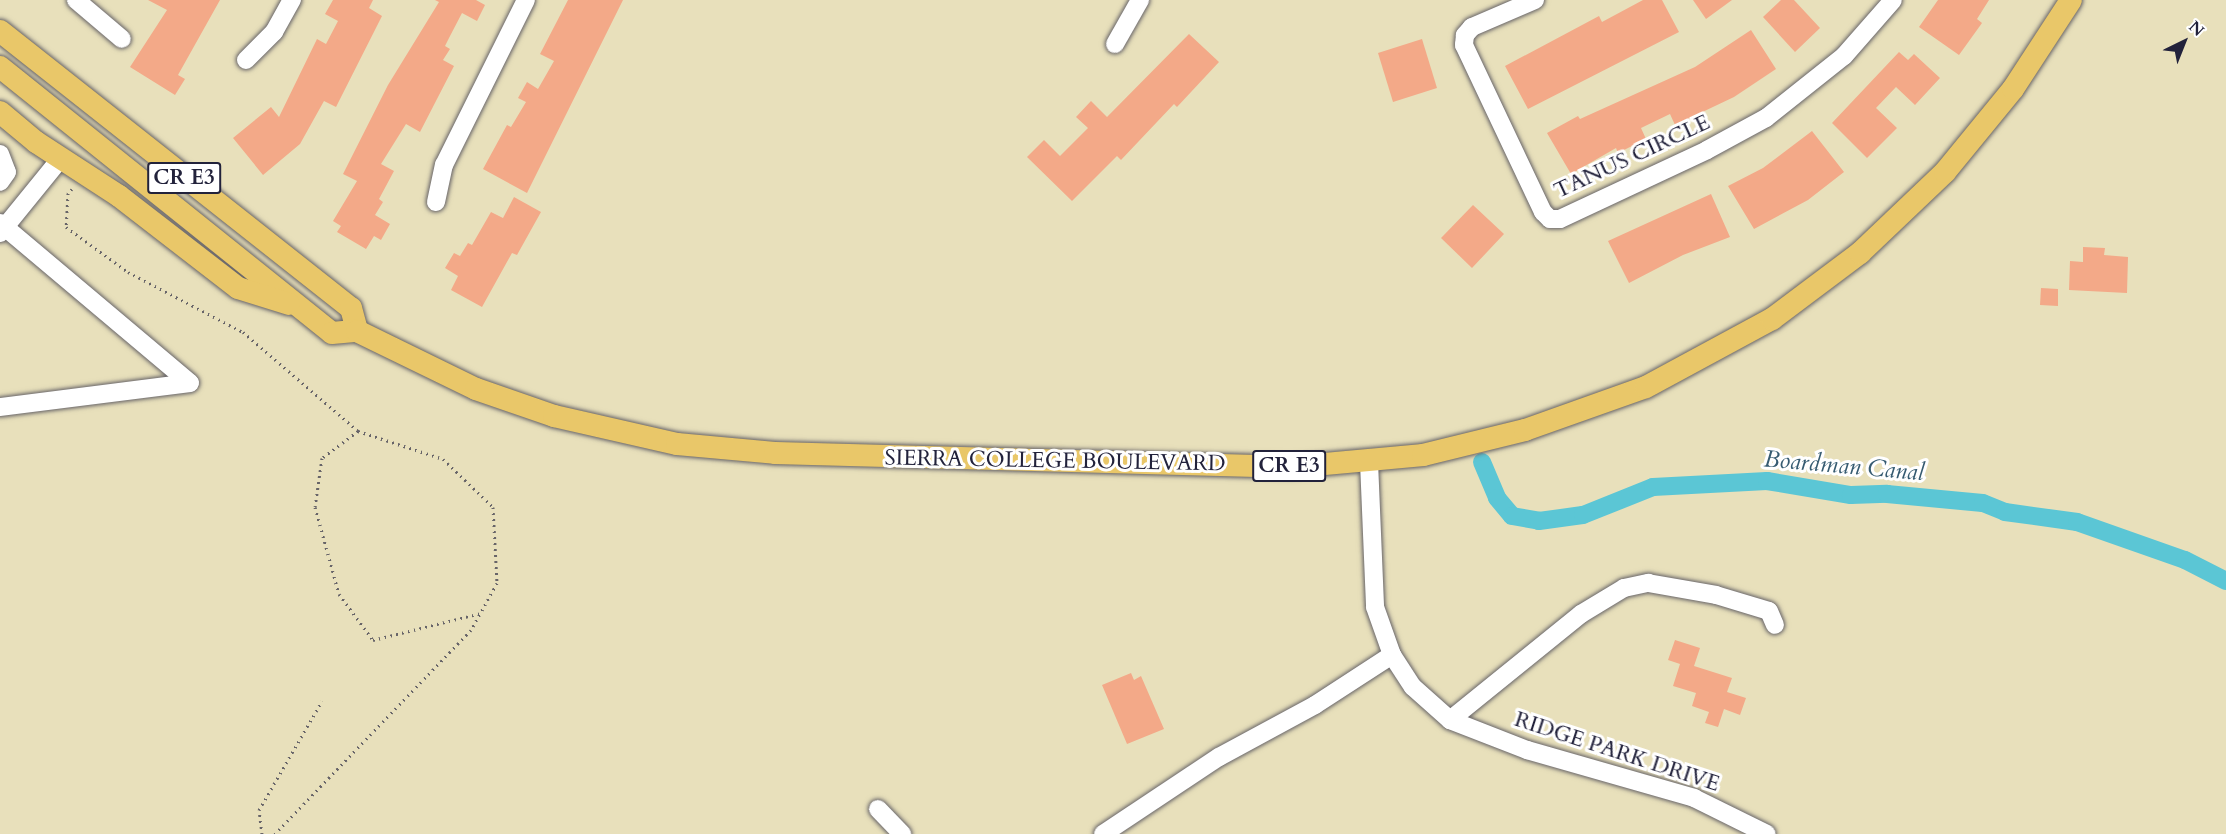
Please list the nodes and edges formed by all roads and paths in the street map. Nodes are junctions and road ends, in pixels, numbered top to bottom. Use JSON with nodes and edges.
{"nodes":[{"id":1,"x":76,"y":0,"type":"edge"},
{"id":2,"x":292,"y":0,"type":"edge"},
{"id":3,"x":526,"y":0,"type":"edge"},
{"id":4,"x":1140,"y":0,"type":"edge"},
{"id":5,"x":1535,"y":0,"type":"edge"},
{"id":6,"x":1893,"y":0,"type":"edge"},
{"id":7,"x":2071,"y":0,"type":"edge"},
{"id":8,"x":0,"y":32,"type":"edge"},
{"id":9,"x":122,"y":39,"type":"dead end"},
{"id":10,"x":1115,"y":44,"type":"dead end"},
{"id":11,"x":246,"y":60,"type":"dead end"},
{"id":12,"x":0,"y":67,"type":"edge"},
{"id":13,"x":0,"y":112,"type":"edge"},
{"id":14,"x":0,"y":154,"type":"edge"},
{"id":15,"x":61,"y":158,"type":"junction"},
{"id":16,"x":88,"y":174,"type":"junction"},
{"id":17,"x":0,"y":182,"type":"edge"},
{"id":18,"x":436,"y":202,"type":"dead end"},
{"id":19,"x":1,"y":228,"type":"edge"},
{"id":20,"x":295,"y":306,"type":"junction"},
{"id":21,"x":357,"y":331,"type":"junction"},
{"id":22,"x":0,"y":407,"type":"edge"},
{"id":23,"x":358,"y":431,"type":"junction"},
{"id":24,"x":1368,"y":462,"type":"junction"},
{"id":25,"x":481,"y":613,"type":"junction"},
{"id":26,"x":1775,"y":625,"type":"dead end"},
{"id":27,"x":1392,"y":655,"type":"junction"},
{"id":28,"x":322,"y":701,"type":"dead end"},
{"id":29,"x":1450,"y":720,"type":"junction"},
{"id":30,"x":878,"y":809,"type":"dead end"},
{"id":31,"x":262,"y":834,"type":"edge"},
{"id":32,"x":275,"y":834,"type":"edge"},
{"id":33,"x":902,"y":834,"type":"edge"},
{"id":34,"x":1103,"y":834,"type":"edge"},
{"id":35,"x":1767,"y":834,"type":"edge"}],
"edges":[{"from":1,"to":9,"type":"street"},
{"from":2,"to":11,"type":"street"},
{"from":3,"to":18,"type":"street"},
{"from":4,"to":10,"type":"street"},
{"from":5,"to":6,"type":"street","name":"TANUS CIRCLE"},
{"from":7,"to":24,"type":"main road","name":"SIERRA COLLEGE BOULEVARD","number":"CR E3"},
{"from":8,"to":21,"type":"main road","number":"CR E3"},
{"from":12,"to":20,"type":"main road","name":"SIERRA COLLEGE BOULEVARD","number":"CR E3"},
{"from":13,"to":15,"type":"main road"},
{"from":14,"to":17,"type":"street"},
{"from":15,"to":16,"type":"main road"},
{"from":15,"to":19,"type":"street"},
{"from":16,"to":20,"type":"main road"},
{"from":16,"to":23,"type":"path"},
{"from":19,"to":22,"type":"street"},
{"from":20,"to":21,"type":"main road","name":"SIERRA COLLEGE BOULEVARD","number":"CR E3"},
{"from":21,"to":24,"type":"main road","name":"SIERRA COLLEGE BOULEVARD","number":"CR E3"},
{"from":23,"to":25,"type":"path"},
{"from":23,"to":25,"type":"path"},
{"from":24,"to":27,"type":"street","name":"RIDGE PARK DRIVE"},
{"from":25,"to":32,"type":"path"},
{"from":26,"to":29,"type":"street"},
{"from":27,"to":29,"type":"street","name":"RIDGE PARK DRIVE"},
{"from":27,"to":34,"type":"street"},
{"from":28,"to":31,"type":"path"},
{"from":29,"to":35,"type":"street","name":"RIDGE PARK DRIVE"},
{"from":30,"to":33,"type":"street"}]}
